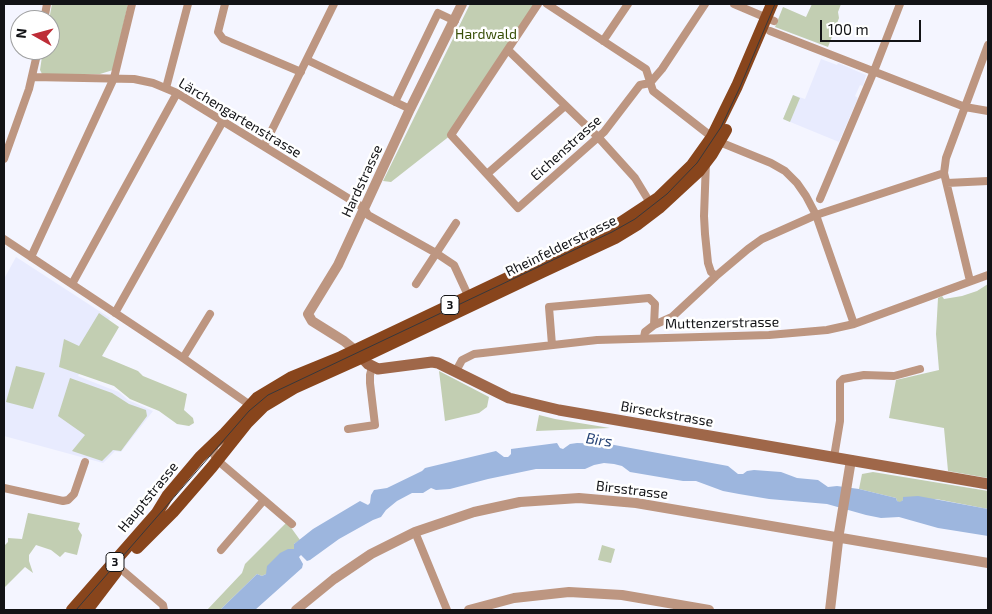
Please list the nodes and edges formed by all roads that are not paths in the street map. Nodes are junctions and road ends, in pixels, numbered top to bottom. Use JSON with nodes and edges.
{"nodes":[{"id":1,"x":132,"y":4,"type":"edge"},
{"id":2,"x":188,"y":4,"type":"edge"},
{"id":3,"x":225,"y":4,"type":"edge"},
{"id":4,"x":334,"y":4,"type":"edge"},
{"id":5,"x":462,"y":4,"type":"edge"},
{"id":6,"x":538,"y":4,"type":"edge"},
{"id":7,"x":547,"y":4,"type":"edge"},
{"id":8,"x":628,"y":4,"type":"edge"},
{"id":9,"x":705,"y":4,"type":"edge"},
{"id":10,"x":734,"y":4,"type":"edge"},
{"id":11,"x":772,"y":4,"type":"edge"},
{"id":12,"x":781,"y":4,"type":"edge"},
{"id":13,"x":900,"y":4,"type":"edge"},
{"id":14,"x":454,"y":21,"type":"junction"},
{"id":15,"x":770,"y":24,"type":"junction"},
{"id":16,"x":603,"y":41,"type":"junction"},
{"id":17,"x":988,"y":45,"type":"edge"},
{"id":18,"x":508,"y":50,"type":"junction"},
{"id":19,"x":36,"y":60,"type":"edge"},
{"id":20,"x":307,"y":60,"type":"junction"},
{"id":21,"x":874,"y":71,"type":"junction"},
{"id":22,"x":301,"y":72,"type":"junction"},
{"id":23,"x":32,"y":77,"type":"junction"},
{"id":24,"x":114,"y":78,"type":"junction"},
{"id":25,"x":650,"y":83,"type":"junction"},
{"id":26,"x":166,"y":88,"type":"junction"},
{"id":27,"x":177,"y":93,"type":"junction"},
{"id":28,"x":395,"y":102,"type":"junction"},
{"id":29,"x":565,"y":106,"type":"junction"},
{"id":30,"x":965,"y":106,"type":"junction"},
{"id":31,"x":410,"y":109,"type":"junction"},
{"id":32,"x":988,"y":111,"type":"edge"},
{"id":33,"x":223,"y":121,"type":"junction"},
{"id":34,"x":598,"y":137,"type":"junction"},
{"id":35,"x":715,"y":139,"type":"junction"},
{"id":36,"x":264,"y":146,"type":"junction"},
{"id":37,"x":703,"y":158,"type":"junction"},
{"id":38,"x":4,"y":159,"type":"edge"},
{"id":39,"x":944,"y":173,"type":"junction"},
{"id":40,"x":487,"y":174,"type":"junction"},
{"id":41,"x":988,"y":181,"type":"edge"},
{"id":42,"x":947,"y":184,"type":"junction"},
{"id":43,"x":820,"y":199,"type":"dead end"},
{"id":44,"x":364,"y":208,"type":"junction"},
{"id":45,"x":653,"y":208,"type":"junction"},
{"id":46,"x":816,"y":215,"type":"junction"},
{"id":47,"x":456,"y":223,"type":"dead end"},
{"id":48,"x":4,"y":239,"type":"edge"},
{"id":49,"x":436,"y":253,"type":"junction"},
{"id":50,"x":31,"y":257,"type":"junction"},
{"id":51,"x":988,"y":275,"type":"edge"},
{"id":52,"x":716,"y":276,"type":"junction"},
{"id":53,"x":970,"y":281,"type":"junction"},
{"id":54,"x":72,"y":284,"type":"junction"},
{"id":55,"x":416,"y":284,"type":"dead end"},
{"id":56,"x":466,"y":291,"type":"dead end"},
{"id":57,"x":115,"y":313,"type":"junction"},
{"id":58,"x":210,"y":314,"type":"dead end"},
{"id":59,"x":854,"y":324,"type":"junction"},
{"id":60,"x":654,"y":325,"type":"junction"},
{"id":61,"x":644,"y":337,"type":"junction"},
{"id":62,"x":552,"y":345,"type":"junction"},
{"id":63,"x":359,"y":354,"type":"junction"},
{"id":64,"x":183,"y":358,"type":"junction"},
{"id":65,"x":372,"y":367,"type":"junction"},
{"id":66,"x":920,"y":369,"type":"dead end"},
{"id":67,"x":456,"y":371,"type":"junction"},
{"id":68,"x":253,"y":409,"type":"junction"},
{"id":69,"x":348,"y":429,"type":"dead end"},
{"id":70,"x":215,"y":444,"type":"junction"},
{"id":71,"x":834,"y":457,"type":"junction"},
{"id":72,"x":217,"y":460,"type":"junction"},
{"id":73,"x":85,"y":462,"type":"dead end"},
{"id":74,"x":851,"y":464,"type":"junction"},
{"id":75,"x":988,"y":484,"type":"edge"},
{"id":76,"x":4,"y":488,"type":"edge"},
{"id":77,"x":264,"y":500,"type":"junction"},
{"id":78,"x":292,"y":524,"type":"dead end"},
{"id":79,"x":414,"y":532,"type":"junction"},
{"id":80,"x":839,"y":533,"type":"junction"},
{"id":81,"x":221,"y":550,"type":"dead end"},
{"id":82,"x":988,"y":563,"type":"edge"},
{"id":83,"x":116,"y":566,"type":"junction"},
{"id":84,"x":72,"y":610,"type":"edge"},
{"id":85,"x":87,"y":610,"type":"edge"},
{"id":86,"x":164,"y":610,"type":"edge"},
{"id":87,"x":296,"y":610,"type":"edge"},
{"id":88,"x":447,"y":610,"type":"edge"},
{"id":89,"x":472,"y":610,"type":"edge"},
{"id":90,"x":709,"y":610,"type":"edge"},
{"id":91,"x":830,"y":610,"type":"edge"}],
"edges":[{"from":1,"to":24,"type":"street"},
{"from":2,"to":26,"type":"street"},
{"from":3,"to":22,"type":"street"},
{"from":4,"to":20,"type":"street"},
{"from":5,"to":14,"type":"street","name":"Hardstrasse"},
{"from":6,"to":18,"type":"street"},
{"from":7,"to":16,"type":"street"},
{"from":8,"to":16,"type":"street"},
{"from":9,"to":25,"type":"street","name":"Eichenstrasse"},
{"from":10,"to":15,"type":"street"},
{"from":11,"to":15,"type":"main road","name":"Rheinfelderstrasse","number":"3"},
{"from":12,"to":15,"type":"main road","name":"Rheinfelderstrasse","number":"3"},
{"from":13,"to":21,"type":"street"},
{"from":14,"to":28,"type":"street"},
{"from":14,"to":31,"type":"street","name":"Hardstrasse"},
{"from":15,"to":21,"type":"street"},
{"from":15,"to":35,"type":"main road","name":"Rheinfelderstrasse","number":"3"},
{"from":16,"to":25,"type":"street"},
{"from":17,"to":30,"type":"street"},
{"from":18,"to":29,"type":"street"},
{"from":18,"to":40,"type":"street","name":"Eichenstrasse"},
{"from":19,"to":23,"type":"street"},
{"from":20,"to":22,"type":"street"},
{"from":20,"to":28,"type":"street"},
{"from":21,"to":30,"type":"street"},
{"from":21,"to":43,"type":"street"},
{"from":22,"to":36,"type":"street"},
{"from":23,"to":24,"type":"street","name":"Lärchengartenstrasse"},
{"from":23,"to":38,"type":"street"},
{"from":24,"to":26,"type":"street","name":"Lärchengartenstrasse"},
{"from":24,"to":50,"type":"street"},
{"from":25,"to":34,"type":"street","name":"Eichenstrasse"},
{"from":25,"to":35,"type":"street"},
{"from":26,"to":27,"type":"street","name":"Lärchengartenstrasse"},
{"from":27,"to":33,"type":"street","name":"Lärchengartenstrasse"},
{"from":27,"to":54,"type":"street"},
{"from":28,"to":31,"type":"street"},
{"from":29,"to":34,"type":"street"},
{"from":29,"to":40,"type":"street"},
{"from":30,"to":32,"type":"street"},
{"from":30,"to":39,"type":"street"},
{"from":31,"to":44,"type":"street","name":"Hardstrasse"},
{"from":33,"to":36,"type":"street","name":"Lärchengartenstrasse"},
{"from":33,"to":57,"type":"street"},
{"from":34,"to":40,"type":"street","name":"Eichenstrasse"},
{"from":34,"to":45,"type":"street"},
{"from":35,"to":37,"type":"main road","name":"Rheinfelderstrasse","number":"3"},
{"from":35,"to":46,"type":"street"},
{"from":36,"to":44,"type":"street","name":"Lärchengartenstrasse"},
{"from":37,"to":45,"type":"main road","name":"Rheinfelderstrasse","number":"3"},
{"from":37,"to":52,"type":"street"},
{"from":39,"to":42,"type":"street"},
{"from":39,"to":46,"type":"street"},
{"from":41,"to":42,"type":"street"},
{"from":42,"to":53,"type":"street"},
{"from":44,"to":49,"type":"street","name":"Lärchengartenstrasse"},
{"from":44,"to":63,"type":"street","name":"Hardstrasse"},
{"from":45,"to":63,"type":"main road","name":"Rheinfelderstrasse","number":"3"},
{"from":46,"to":52,"type":"street"},
{"from":46,"to":59,"type":"street"},
{"from":47,"to":49,"type":"street"},
{"from":48,"to":50,"type":"street"},
{"from":49,"to":55,"type":"street"},
{"from":49,"to":56,"type":"street","name":"Lärchengartenstrasse"},
{"from":50,"to":54,"type":"street"},
{"from":51,"to":53,"type":"street","name":"Muttenzerstrasse"},
{"from":52,"to":60,"type":"street"},
{"from":53,"to":59,"type":"street","name":"Muttenzerstrasse"},
{"from":54,"to":57,"type":"street"},
{"from":57,"to":64,"type":"street"},
{"from":58,"to":64,"type":"street"},
{"from":59,"to":61,"type":"street","name":"Muttenzerstrasse"},
{"from":60,"to":61,"type":"street"},
{"from":60,"to":62,"type":"street"},
{"from":61,"to":62,"type":"street","name":"Muttenzerstrasse"},
{"from":62,"to":67,"type":"street","name":"Muttenzerstrasse"},
{"from":63,"to":65,"type":"main road"},
{"from":63,"to":68,"type":"main road","name":"Rheinfelderstrasse","number":"3"},
{"from":64,"to":68,"type":"street"},
{"from":65,"to":67,"type":"main road","name":"Birseckstrasse"},
{"from":65,"to":69,"type":"street"},
{"from":66,"to":71,"type":"street"},
{"from":67,"to":71,"type":"main road","name":"Birseckstrasse"},
{"from":68,"to":70,"type":"main road","name":"Hauptstrasse","number":"3"},
{"from":68,"to":72,"type":"main road","name":"Hauptstrasse","number":"3"},
{"from":70,"to":72,"type":"street"},
{"from":70,"to":83,"type":"main road","name":"Hauptstrasse","number":"3"},
{"from":71,"to":74,"type":"main road","name":"Birseckstrasse"},
{"from":72,"to":77,"type":"street"},
{"from":72,"to":83,"type":"main road","name":"Hauptstrasse","number":"3"},
{"from":73,"to":76,"type":"street"},
{"from":74,"to":75,"type":"main road","name":"Birseckstrasse"},
{"from":74,"to":80,"type":"street"},
{"from":77,"to":78,"type":"street"},
{"from":77,"to":81,"type":"street"},
{"from":79,"to":80,"type":"street","name":"Birsstrasse"},
{"from":79,"to":87,"type":"street","name":"Birsstrasse"},
{"from":79,"to":88,"type":"street"},
{"from":80,"to":82,"type":"street","name":"Birsstrasse"},
{"from":80,"to":91,"type":"street"},
{"from":83,"to":84,"type":"main road","name":"Hauptstrasse","number":"3"},
{"from":83,"to":85,"type":"main road","name":"Hauptstrasse","number":"3"},
{"from":83,"to":86,"type":"street"},
{"from":89,"to":90,"type":"street"}]}
